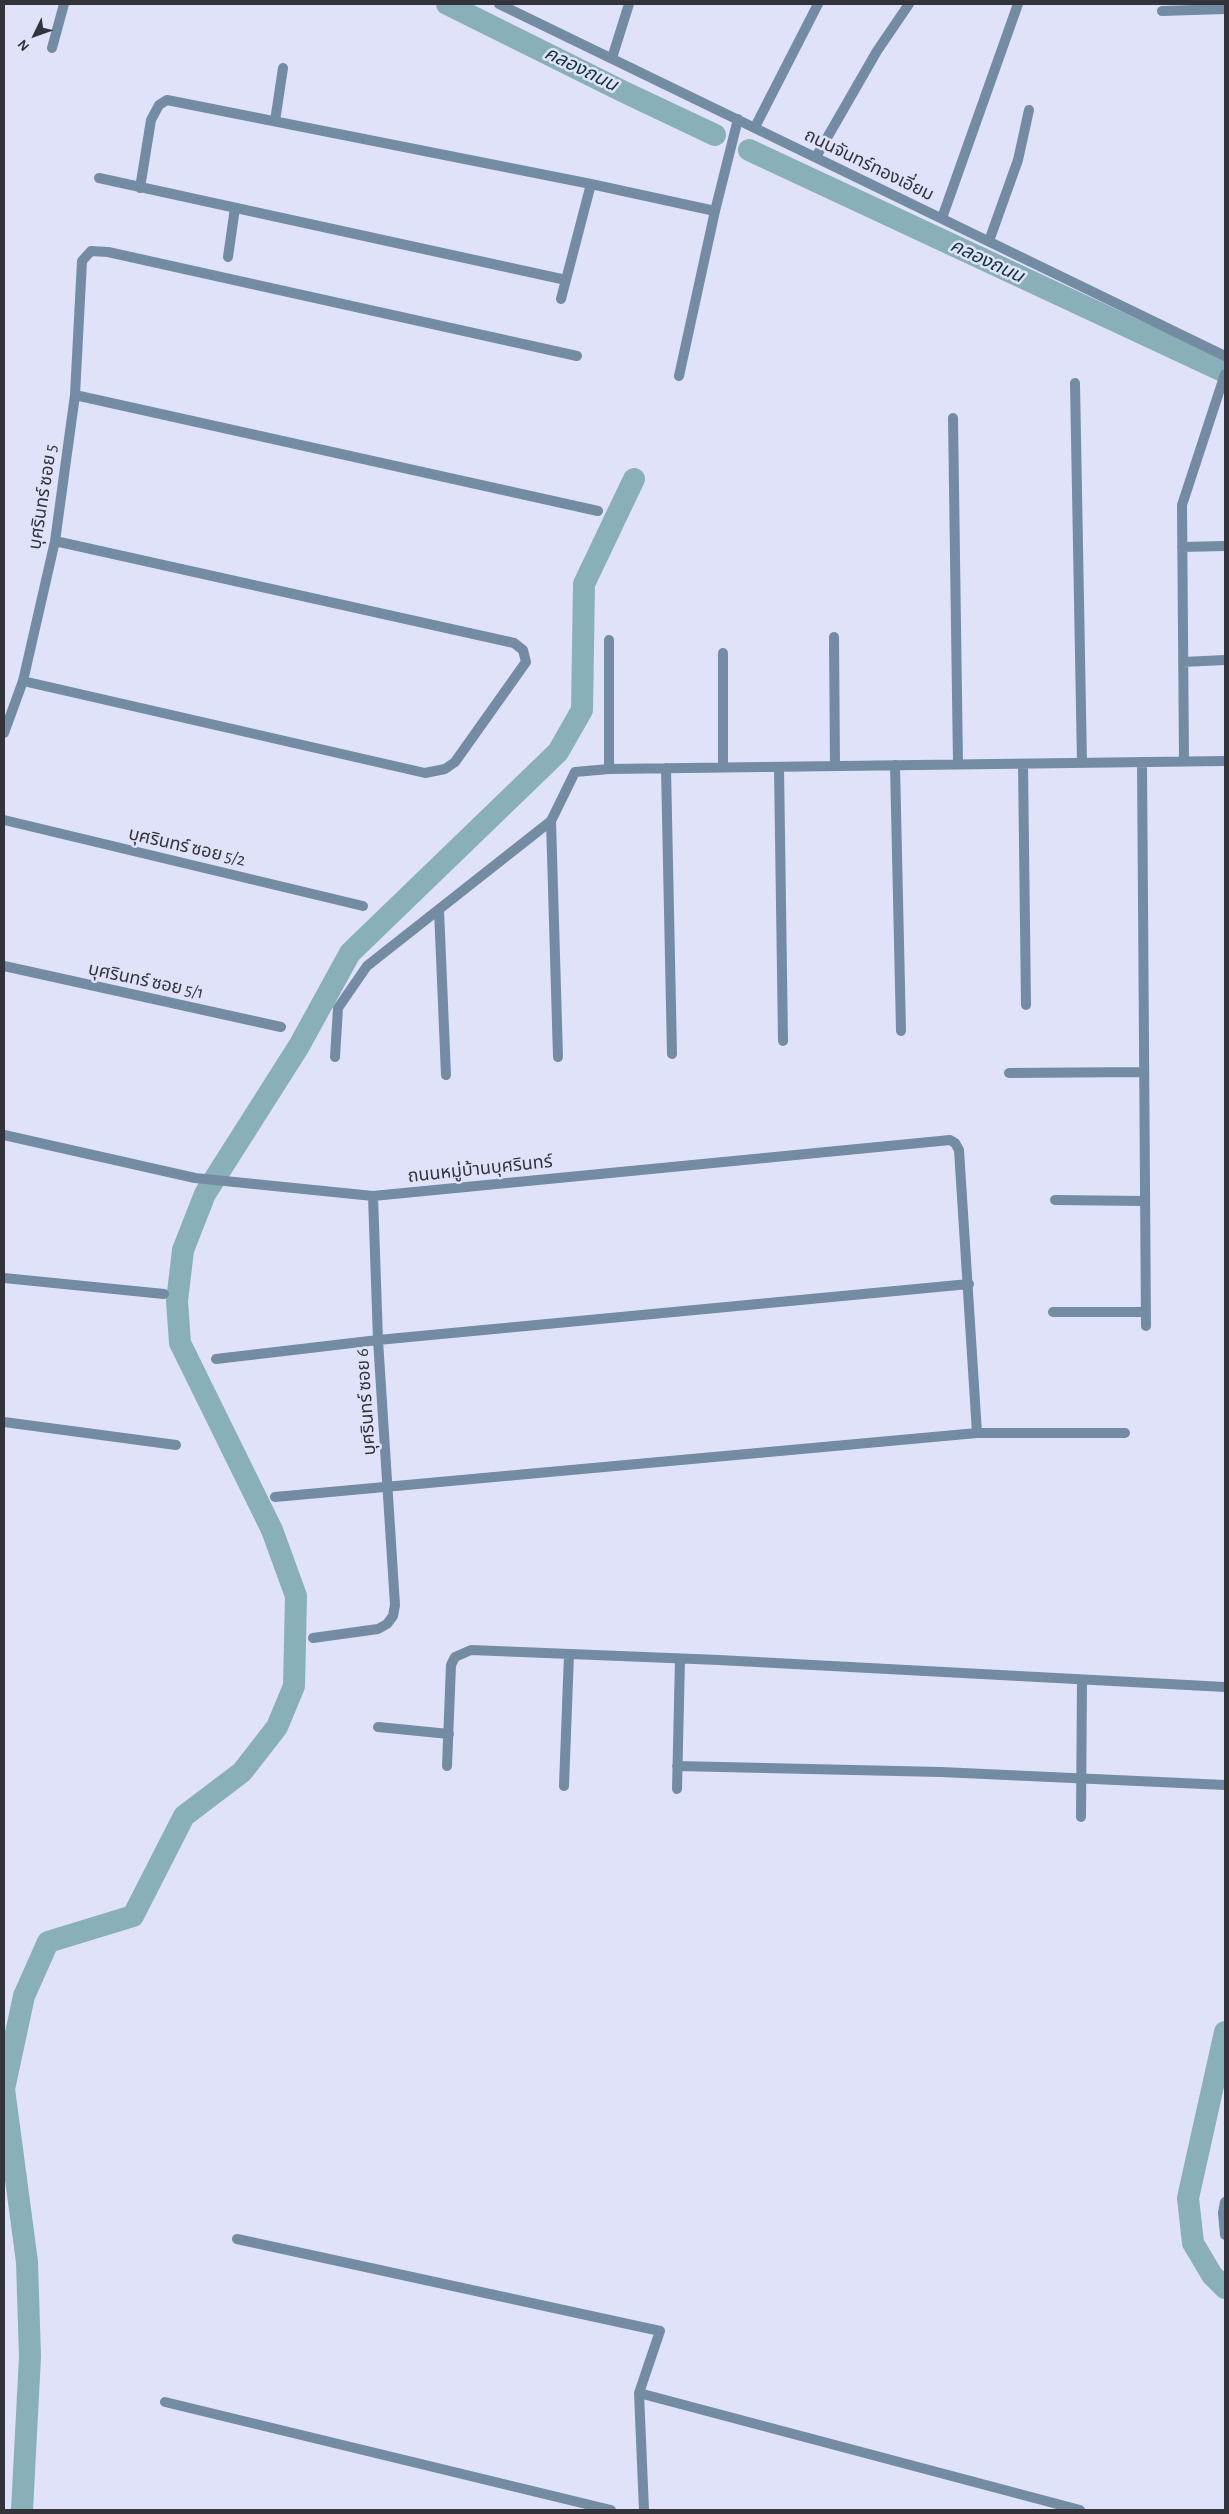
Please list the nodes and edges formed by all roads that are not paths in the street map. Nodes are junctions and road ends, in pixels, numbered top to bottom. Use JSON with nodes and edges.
{"nodes":[{"id":1,"x":64,"y":4,"type":"edge"},
{"id":2,"x":500,"y":4,"type":"edge"},
{"id":3,"x":629,"y":4,"type":"edge"},
{"id":4,"x":818,"y":4,"type":"edge"},
{"id":5,"x":909,"y":4,"type":"edge"},
{"id":6,"x":1018,"y":4,"type":"edge"},
{"id":7,"x":1225,"y":9,"type":"edge"},
{"id":8,"x":1162,"y":11,"type":"dead end"},
{"id":9,"x":52,"y":48,"type":"dead end"},
{"id":10,"x":612,"y":58,"type":"junction"},
{"id":11,"x":283,"y":68,"type":"dead end"},
{"id":12,"x":1029,"y":110,"type":"dead end"},
{"id":13,"x":738,"y":119,"type":"junction"},
{"id":14,"x":275,"y":121,"type":"junction"},
{"id":15,"x":755,"y":128,"type":"junction"},
{"id":16,"x":816,"y":157,"type":"junction"},
{"id":17,"x":99,"y":178,"type":"dead end"},
{"id":18,"x":591,"y":184,"type":"junction"},
{"id":19,"x":140,"y":188,"type":"junction"},
{"id":20,"x":235,"y":208,"type":"junction"},
{"id":21,"x":715,"y":211,"type":"junction"},
{"id":22,"x":942,"y":218,"type":"junction"},
{"id":23,"x":989,"y":241,"type":"junction"},
{"id":24,"x":228,"y":257,"type":"dead end"},
{"id":25,"x":566,"y":280,"type":"junction"},
{"id":26,"x":561,"y":299,"type":"dead end"},
{"id":27,"x":577,"y":356,"type":"dead end"},
{"id":28,"x":1225,"y":356,"type":"edge"},
{"id":29,"x":1225,"y":374,"type":"edge"},
{"id":30,"x":679,"y":376,"type":"dead end"},
{"id":31,"x":1075,"y":383,"type":"dead end"},
{"id":32,"x":75,"y":395,"type":"junction"},
{"id":33,"x":953,"y":418,"type":"dead end"},
{"id":34,"x":598,"y":511,"type":"dead end"},
{"id":35,"x":55,"y":541,"type":"junction"},
{"id":36,"x":1225,"y":546,"type":"edge"},
{"id":37,"x":1182,"y":547,"type":"junction"},
{"id":38,"x":834,"y":637,"type":"dead end"},
{"id":39,"x":609,"y":640,"type":"dead end"},
{"id":40,"x":723,"y":653,"type":"dead end"},
{"id":41,"x":1225,"y":660,"type":"edge"},
{"id":42,"x":1183,"y":662,"type":"junction"},
{"id":43,"x":23,"y":681,"type":"junction"},
{"id":44,"x":4,"y":732,"type":"edge"},
{"id":45,"x":1184,"y":761,"type":"junction"},
{"id":46,"x":1225,"y":761,"type":"edge"},
{"id":47,"x":1142,"y":762,"type":"junction"},
{"id":48,"x":1082,"y":763,"type":"junction"},
{"id":49,"x":958,"y":764,"type":"junction"},
{"id":50,"x":1023,"y":764,"type":"junction"},
{"id":51,"x":895,"y":765,"type":"junction"},
{"id":52,"x":835,"y":766,"type":"junction"},
{"id":53,"x":723,"y":767,"type":"junction"},
{"id":54,"x":779,"y":767,"type":"junction"},
{"id":55,"x":666,"y":768,"type":"junction"},
{"id":56,"x":609,"y":769,"type":"junction"},
{"id":57,"x":4,"y":820,"type":"edge"},
{"id":58,"x":551,"y":821,"type":"junction"},
{"id":59,"x":362,"y":906,"type":"dead end"},
{"id":60,"x":439,"y":910,"type":"junction"},
{"id":61,"x":4,"y":966,"type":"edge"},
{"id":62,"x":1026,"y":1005,"type":"dead end"},
{"id":63,"x":281,"y":1027,"type":"dead end"},
{"id":64,"x":902,"y":1031,"type":"dead end"},
{"id":65,"x":783,"y":1042,"type":"dead end"},
{"id":66,"x":672,"y":1054,"type":"dead end"},
{"id":67,"x":335,"y":1057,"type":"dead end"},
{"id":68,"x":558,"y":1057,"type":"dead end"},
{"id":69,"x":1143,"y":1072,"type":"junction"},
{"id":70,"x":1009,"y":1073,"type":"dead end"},
{"id":71,"x":446,"y":1075,"type":"dead end"},
{"id":72,"x":4,"y":1134,"type":"edge"},
{"id":73,"x":373,"y":1196,"type":"junction"},
{"id":74,"x":1055,"y":1200,"type":"dead end"},
{"id":75,"x":1144,"y":1201,"type":"junction"},
{"id":76,"x":4,"y":1278,"type":"edge"},
{"id":77,"x":969,"y":1284,"type":"junction"},
{"id":78,"x":164,"y":1294,"type":"dead end"},
{"id":79,"x":1053,"y":1312,"type":"dead end"},
{"id":80,"x":1146,"y":1312,"type":"junction"},
{"id":81,"x":1146,"y":1326,"type":"dead end"},
{"id":82,"x":378,"y":1340,"type":"junction"},
{"id":83,"x":216,"y":1359,"type":"dead end"},
{"id":84,"x":4,"y":1422,"type":"edge"},
{"id":85,"x":977,"y":1433,"type":"junction"},
{"id":86,"x":1125,"y":1433,"type":"dead end"},
{"id":87,"x":176,"y":1444,"type":"dead end"},
{"id":88,"x":388,"y":1485,"type":"junction"},
{"id":89,"x":275,"y":1497,"type":"dead end"},
{"id":90,"x":313,"y":1638,"type":"dead end"},
{"id":91,"x":568,"y":1654,"type":"junction"},
{"id":92,"x":680,"y":1659,"type":"junction"},
{"id":93,"x":1082,"y":1680,"type":"junction"},
{"id":94,"x":1225,"y":1687,"type":"edge"},
{"id":95,"x":378,"y":1727,"type":"dead end"},
{"id":96,"x":449,"y":1734,"type":"junction"},
{"id":97,"x":448,"y":1766,"type":"dead end"},
{"id":98,"x":677,"y":1766,"type":"junction"},
{"id":99,"x":1082,"y":1778,"type":"junction"},
{"id":100,"x":1225,"y":1785,"type":"edge"},
{"id":101,"x":564,"y":1786,"type":"dead end"},
{"id":102,"x":677,"y":1789,"type":"dead end"},
{"id":103,"x":1081,"y":1817,"type":"dead end"},
{"id":104,"x":1225,"y":2202,"type":"edge"},
{"id":105,"x":1225,"y":2235,"type":"edge"},
{"id":106,"x":238,"y":2238,"type":"dead end"},
{"id":107,"x":639,"y":2393,"type":"junction"},
{"id":108,"x":165,"y":2402,"type":"dead end"},
{"id":109,"x":611,"y":2510,"type":"edge"},
{"id":110,"x":644,"y":2510,"type":"edge"},
{"id":111,"x":1080,"y":2510,"type":"edge"}],
"edges":[{"from":1,"to":9,"type":"street"},
{"from":2,"to":10,"type":"street","name":"ถนนจันทร์ทองเอี่ยม"},
{"from":3,"to":10,"type":"street"},
{"from":4,"to":15,"type":"street"},
{"from":5,"to":16,"type":"street"},
{"from":6,"to":22,"type":"street"},
{"from":7,"to":8,"type":"street"},
{"from":10,"to":13,"type":"street","name":"ถนนจันทร์ทองเอี่ยม"},
{"from":11,"to":14,"type":"street"},
{"from":12,"to":23,"type":"street"},
{"from":13,"to":15,"type":"street","name":"ถนนจันทร์ทองเอี่ยม"},
{"from":13,"to":21,"type":"street"},
{"from":14,"to":18,"type":"street"},
{"from":14,"to":19,"type":"street"},
{"from":15,"to":16,"type":"street","name":"ถนนจันทร์ทองเอี่ยม"},
{"from":16,"to":22,"type":"street","name":"ถนนจันทร์ทองเอี่ยม"},
{"from":17,"to":19,"type":"street"},
{"from":18,"to":21,"type":"street"},
{"from":18,"to":25,"type":"street"},
{"from":19,"to":20,"type":"street"},
{"from":20,"to":24,"type":"street"},
{"from":20,"to":25,"type":"street"},
{"from":21,"to":30,"type":"street"},
{"from":22,"to":23,"type":"street","name":"ถนนจันทร์ทองเอี่ยม"},
{"from":23,"to":28,"type":"street","name":"ถนนจันทร์ทองเอี่ยม"},
{"from":25,"to":26,"type":"street"},
{"from":27,"to":32,"type":"street","name":"บุศรินทร์ ซอย 5"},
{"from":29,"to":37,"type":"street"},
{"from":31,"to":48,"type":"street"},
{"from":32,"to":34,"type":"street"},
{"from":32,"to":35,"type":"street","name":"บุศรินทร์ ซอย 5"},
{"from":33,"to":49,"type":"street"},
{"from":35,"to":43,"type":"street","name":"บุศรินทร์ ซอย 5"},
{"from":35,"to":43,"type":"street"},
{"from":36,"to":37,"type":"street"},
{"from":37,"to":42,"type":"street"},
{"from":38,"to":52,"type":"street"},
{"from":39,"to":56,"type":"street"},
{"from":40,"to":53,"type":"street"},
{"from":41,"to":42,"type":"street"},
{"from":42,"to":45,"type":"street"},
{"from":43,"to":44,"type":"street","name":"บุศรินทร์ ซอย 5"},
{"from":45,"to":46,"type":"street"},
{"from":45,"to":47,"type":"street"},
{"from":47,"to":48,"type":"street"},
{"from":47,"to":69,"type":"street"},
{"from":48,"to":50,"type":"street"},
{"from":49,"to":50,"type":"street"},
{"from":49,"to":51,"type":"street"},
{"from":50,"to":62,"type":"street"},
{"from":51,"to":52,"type":"street"},
{"from":51,"to":64,"type":"street"},
{"from":52,"to":54,"type":"street"},
{"from":53,"to":54,"type":"street"},
{"from":53,"to":55,"type":"street"},
{"from":54,"to":65,"type":"street"},
{"from":55,"to":56,"type":"street"},
{"from":55,"to":66,"type":"street"},
{"from":56,"to":58,"type":"street"},
{"from":57,"to":59,"type":"street","name":"บุศรินทร์ ซอย 5/2"},
{"from":58,"to":60,"type":"street"},
{"from":58,"to":68,"type":"street"},
{"from":60,"to":67,"type":"street"},
{"from":60,"to":71,"type":"street"},
{"from":61,"to":63,"type":"street","name":"บุศรินทร์ ซอย 5/1"},
{"from":69,"to":70,"type":"street"},
{"from":69,"to":75,"type":"street"},
{"from":72,"to":73,"type":"street","name":"ถนนหมู่บ้านบุศรินทร์"},
{"from":73,"to":77,"type":"street","name":"ถนนหมู่บ้านบุศรินทร์"},
{"from":73,"to":82,"type":"street","name":"บุศรินทร์ ซอย 6"},
{"from":74,"to":75,"type":"street"},
{"from":75,"to":80,"type":"street"},
{"from":76,"to":78,"type":"street"},
{"from":77,"to":82,"type":"street"},
{"from":77,"to":85,"type":"street"},
{"from":79,"to":80,"type":"street"},
{"from":80,"to":81,"type":"street"},
{"from":82,"to":83,"type":"street"},
{"from":82,"to":88,"type":"street","name":"บุศรินทร์ ซอย 6"},
{"from":84,"to":87,"type":"street"},
{"from":85,"to":86,"type":"street"},
{"from":85,"to":88,"type":"street"},
{"from":88,"to":89,"type":"street"},
{"from":88,"to":90,"type":"street","name":"บุศรินทร์ ซอย 6"},
{"from":91,"to":92,"type":"street"},
{"from":91,"to":96,"type":"street"},
{"from":91,"to":101,"type":"street"},
{"from":92,"to":93,"type":"street"},
{"from":92,"to":98,"type":"street"},
{"from":93,"to":94,"type":"street"},
{"from":93,"to":99,"type":"street"},
{"from":95,"to":96,"type":"street"},
{"from":96,"to":97,"type":"street"},
{"from":98,"to":99,"type":"street"},
{"from":98,"to":102,"type":"street"},
{"from":99,"to":100,"type":"street"},
{"from":99,"to":103,"type":"street"},
{"from":104,"to":105,"type":"street"},
{"from":106,"to":107,"type":"street"},
{"from":107,"to":110,"type":"street"},
{"from":107,"to":111,"type":"street"},
{"from":108,"to":109,"type":"street"}]}
